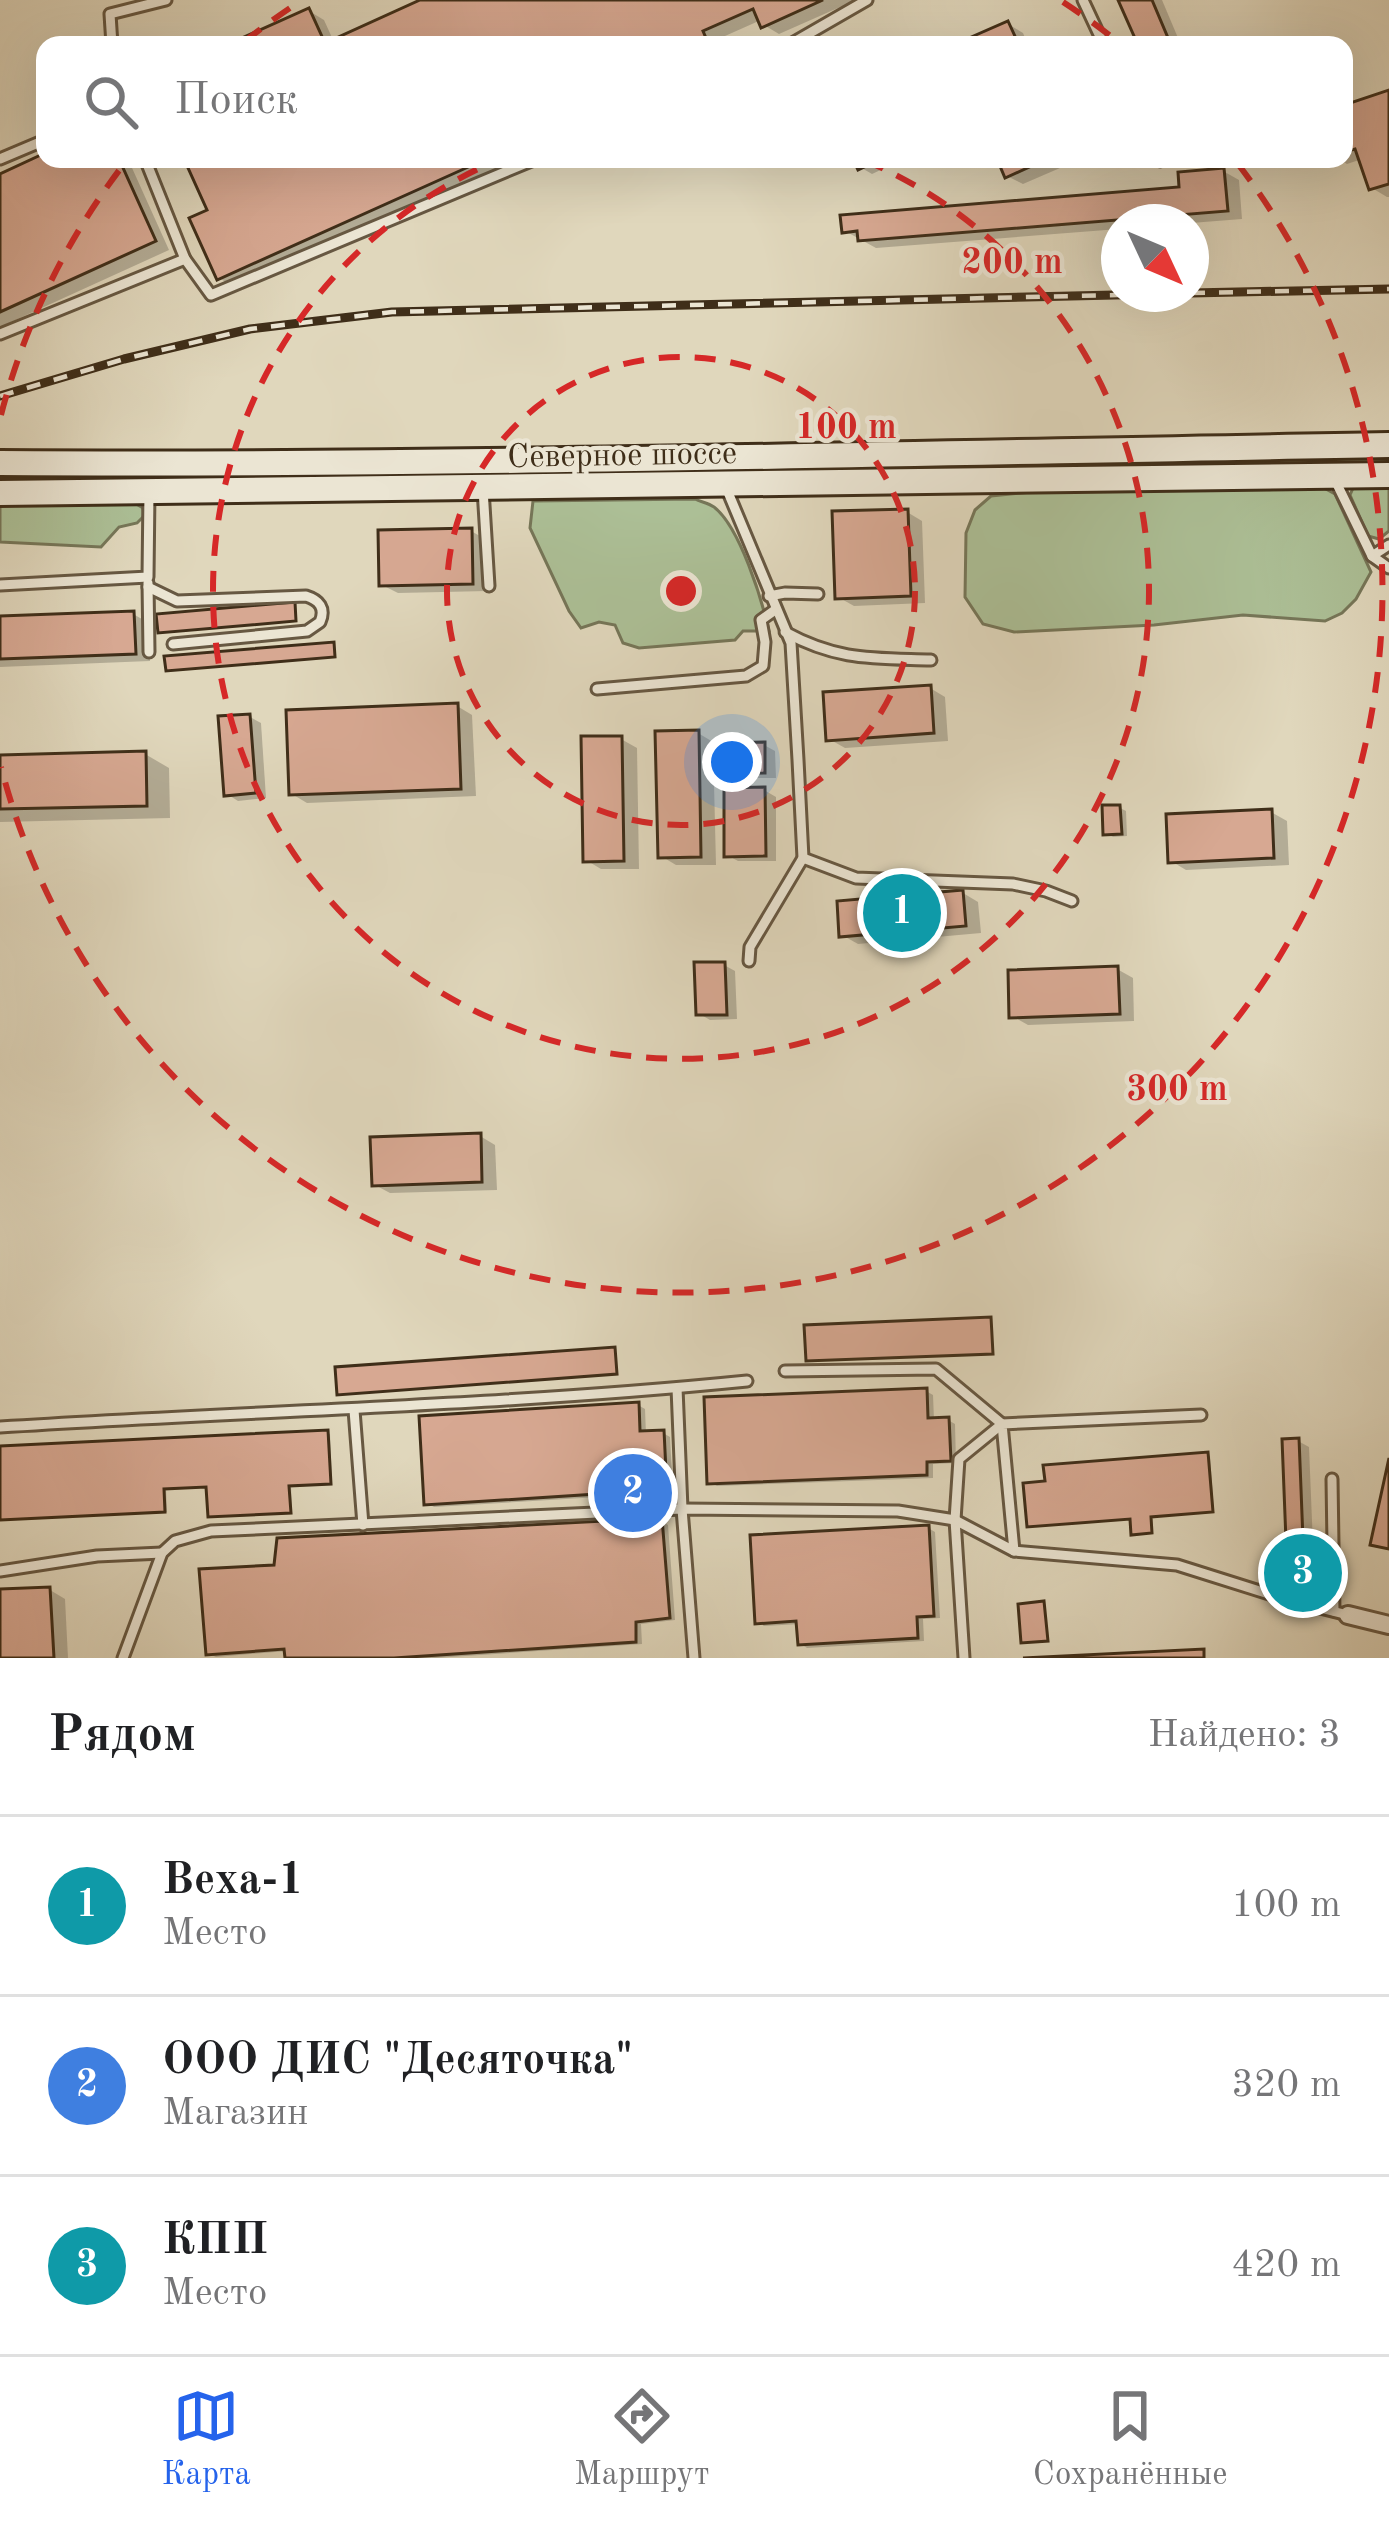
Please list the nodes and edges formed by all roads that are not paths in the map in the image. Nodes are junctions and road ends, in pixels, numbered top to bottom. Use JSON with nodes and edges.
{"nodes":[{"id":1,"x":166,"y":0,"type":"edge"},
{"id":2,"x":867,"y":0,"type":"edge"},
{"id":3,"x":1083,"y":0,"type":"edge"},
{"id":4,"x":111,"y":36,"type":"edge"},
{"id":5,"x":805,"y":36,"type":"edge"},
{"id":6,"x":1100,"y":36,"type":"edge"},
{"id":7,"x":36,"y":144,"type":"edge"},
{"id":8,"x":0,"y":159,"type":"edge"},
{"id":9,"x":149,"y":168,"type":"edge"},
{"id":10,"x":514,"y":168,"type":"edge"},
{"id":11,"x":184,"y":259,"type":"junction"},
{"id":12,"x":0,"y":334,"type":"edge"},
{"id":13,"x":1389,"y":445,"type":"edge"},
{"id":14,"x":724,"y":457,"type":"junction"},
{"id":15,"x":0,"y":463,"type":"edge"},
{"id":16,"x":148,"y":464,"type":"junction"},
{"id":17,"x":1389,"y":475,"type":"edge"},
{"id":18,"x":1333,"y":476,"type":"junction"},
{"id":19,"x":725,"y":484,"type":"junction"},
{"id":20,"x":483,"y":488,"type":"junction"},
{"id":21,"x":149,"y":492,"type":"junction"},
{"id":22,"x":0,"y":493,"type":"edge"},
{"id":23,"x":1389,"y":545,"type":"edge"},
{"id":24,"x":1372,"y":556,"type":"junction"},
{"id":25,"x":1389,"y":568,"type":"edge"},
{"id":26,"x":148,"y":582,"type":"junction"},
{"id":27,"x":0,"y":585,"type":"edge"},
{"id":28,"x":489,"y":586,"type":"dead end"},
{"id":29,"x":818,"y":594,"type":"dead end"},
{"id":30,"x":769,"y":596,"type":"junction"},
{"id":31,"x":776,"y":610,"type":"junction"},
{"id":32,"x":785,"y":632,"type":"junction"},
{"id":33,"x":173,"y":644,"type":"dead end"},
{"id":34,"x":149,"y":652,"type":"dead end"},
{"id":35,"x":931,"y":660,"type":"dead end"},
{"id":36,"x":597,"y":689,"type":"dead end"},
{"id":37,"x":803,"y":858,"type":"junction"},
{"id":38,"x":1072,"y":901,"type":"dead end"},
{"id":39,"x":749,"y":961,"type":"dead end"},
{"id":40,"x":785,"y":1371,"type":"dead end"},
{"id":41,"x":747,"y":1381,"type":"dead end"},
{"id":42,"x":677,"y":1388,"type":"junction"},
{"id":43,"x":354,"y":1410,"type":"junction"},
{"id":44,"x":1201,"y":1415,"type":"dead end"},
{"id":45,"x":1002,"y":1424,"type":"junction"},
{"id":46,"x":0,"y":1427,"type":"edge"},
{"id":47,"x":1332,"y":1479,"type":"dead end"},
{"id":48,"x":682,"y":1509,"type":"junction"},
{"id":49,"x":955,"y":1520,"type":"junction"},
{"id":50,"x":363,"y":1525,"type":"junction"},
{"id":51,"x":1014,"y":1551,"type":"junction"},
{"id":52,"x":162,"y":1553,"type":"junction"},
{"id":53,"x":0,"y":1571,"type":"edge"},
{"id":54,"x":1341,"y":1613,"type":"junction"},
{"id":55,"x":1389,"y":1624,"type":"edge"},
{"id":56,"x":123,"y":1658,"type":"edge"},
{"id":57,"x":694,"y":1658,"type":"edge"},
{"id":58,"x":964,"y":1658,"type":"edge"}],
"edges":[{"from":1,"to":4,"type":"lane"},
{"from":2,"to":5,"type":"lane"},
{"from":3,"to":6,"type":"lane"},
{"from":7,"to":8,"type":"lane"},
{"from":9,"to":11,"type":"lane"},
{"from":10,"to":11,"type":"lane"},
{"from":11,"to":12,"type":"lane"},
{"from":13,"to":14,"type":"main road","name":"Северное шоссе"},
{"from":14,"to":16,"type":"main road","name":"Северное шоссе"},
{"from":14,"to":19,"type":"main road"},
{"from":15,"to":16,"type":"main road","name":"Северное шоссе"},
{"from":16,"to":21,"type":"main road"},
{"from":17,"to":18,"type":"main road","name":"Северное шоссе"},
{"from":18,"to":19,"type":"main road","name":"Северное шоссе"},
{"from":18,"to":24,"type":"lane"},
{"from":19,"to":20,"type":"main road","name":"Северное шоссе"},
{"from":19,"to":30,"type":"lane"},
{"from":20,"to":21,"type":"main road","name":"Северное шоссе"},
{"from":20,"to":28,"type":"lane"},
{"from":21,"to":22,"type":"main road","name":"Северное шоссе"},
{"from":21,"to":26,"type":"lane"},
{"from":23,"to":24,"type":"lane"},
{"from":24,"to":25,"type":"lane"},
{"from":26,"to":27,"type":"lane"},
{"from":26,"to":33,"type":"lane"},
{"from":26,"to":34,"type":"lane"},
{"from":29,"to":30,"type":"lane"},
{"from":30,"to":31,"type":"lane"},
{"from":31,"to":32,"type":"lane"},
{"from":31,"to":36,"type":"lane"},
{"from":32,"to":35,"type":"lane"},
{"from":32,"to":37,"type":"lane"},
{"from":37,"to":38,"type":"lane"},
{"from":37,"to":39,"type":"lane"},
{"from":40,"to":45,"type":"lane"},
{"from":41,"to":42,"type":"lane"},
{"from":42,"to":43,"type":"lane"},
{"from":42,"to":48,"type":"lane"},
{"from":43,"to":46,"type":"lane"},
{"from":43,"to":50,"type":"lane"},
{"from":44,"to":45,"type":"lane"},
{"from":45,"to":49,"type":"lane"},
{"from":45,"to":51,"type":"lane"},
{"from":47,"to":54,"type":"lane"},
{"from":48,"to":49,"type":"lane"},
{"from":48,"to":50,"type":"lane"},
{"from":48,"to":57,"type":"lane"},
{"from":49,"to":51,"type":"lane"},
{"from":49,"to":58,"type":"lane"},
{"from":50,"to":52,"type":"lane"},
{"from":51,"to":54,"type":"lane"},
{"from":52,"to":53,"type":"lane"},
{"from":52,"to":56,"type":"lane"},
{"from":54,"to":55,"type":"street"}]}
